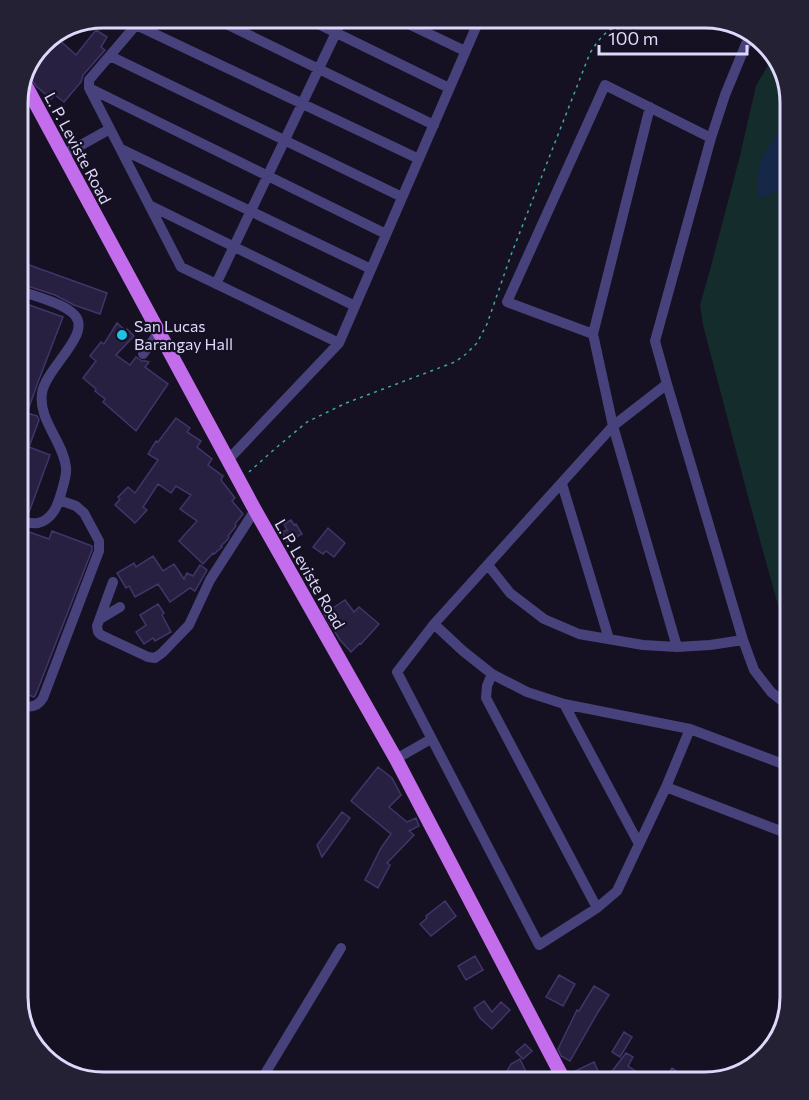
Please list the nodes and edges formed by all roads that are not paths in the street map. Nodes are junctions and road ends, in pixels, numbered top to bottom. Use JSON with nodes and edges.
{"nodes":[{"id":1,"x":132,"y":29,"type":"edge"},
{"id":2,"x":152,"y":29,"type":"edge"},
{"id":3,"x":237,"y":29,"type":"edge"},
{"id":4,"x":328,"y":29,"type":"edge"},
{"id":5,"x":338,"y":29,"type":"edge"},
{"id":6,"x":419,"y":29,"type":"edge"},
{"id":7,"x":475,"y":29,"type":"edge"},
{"id":8,"x":336,"y":33,"type":"junction"},
{"id":9,"x":748,"y":42,"type":"edge"},
{"id":10,"x":465,"y":51,"type":"junction"},
{"id":11,"x":110,"y":56,"type":"junction"},
{"id":12,"x":319,"y":69,"type":"junction"},
{"id":13,"x":89,"y":88,"type":"junction"},
{"id":14,"x":449,"y":88,"type":"junction"},
{"id":15,"x":30,"y":93,"type":"edge"},
{"id":16,"x":302,"y":103,"type":"junction"},
{"id":17,"x":650,"y":107,"type":"junction"},
{"id":18,"x":434,"y":125,"type":"junction"},
{"id":19,"x":110,"y":129,"type":"junction"},
{"id":20,"x":711,"y":138,"type":"junction"},
{"id":21,"x":285,"y":140,"type":"junction"},
{"id":22,"x":120,"y":149,"type":"junction"},
{"id":23,"x":63,"y":155,"type":"junction"},
{"id":24,"x":419,"y":159,"type":"junction"},
{"id":25,"x":268,"y":176,"type":"junction"},
{"id":26,"x":402,"y":197,"type":"junction"},
{"id":27,"x":149,"y":205,"type":"junction"},
{"id":28,"x":251,"y":211,"type":"junction"},
{"id":29,"x":386,"y":234,"type":"junction"},
{"id":30,"x":234,"y":247,"type":"junction"},
{"id":31,"x":371,"y":269,"type":"junction"},
{"id":32,"x":216,"y":284,"type":"junction"},
{"id":33,"x":29,"y":294,"type":"edge"},
{"id":34,"x":355,"y":306,"type":"junction"},
{"id":35,"x":159,"y":333,"type":"junction"},
{"id":36,"x":593,"y":334,"type":"junction"},
{"id":37,"x":339,"y":343,"type":"junction"},
{"id":38,"x":143,"y":354,"type":"dead end"},
{"id":39,"x":667,"y":384,"type":"junction"},
{"id":40,"x":613,"y":426,"type":"junction"},
{"id":41,"x":228,"y":460,"type":"junction"},
{"id":42,"x":562,"y":484,"type":"junction"},
{"id":43,"x":59,"y":500,"type":"junction"},
{"id":44,"x":255,"y":510,"type":"junction"},
{"id":45,"x":29,"y":523,"type":"edge"},
{"id":46,"x":488,"y":565,"type":"junction"},
{"id":47,"x":113,"y":582,"type":"dead end"},
{"id":48,"x":120,"y":607,"type":"dead end"},
{"id":49,"x":100,"y":619,"type":"junction"},
{"id":50,"x":434,"y":624,"type":"junction"},
{"id":51,"x":609,"y":639,"type":"junction"},
{"id":52,"x":744,"y":640,"type":"junction"},
{"id":53,"x":677,"y":647,"type":"junction"},
{"id":54,"x":492,"y":674,"type":"junction"},
{"id":55,"x":780,"y":699,"type":"edge"},
{"id":56,"x":564,"y":704,"type":"junction"},
{"id":57,"x":28,"y":707,"type":"edge"},
{"id":58,"x":690,"y":729,"type":"junction"},
{"id":59,"x":431,"y":739,"type":"junction"},
{"id":60,"x":396,"y":759,"type":"junction"},
{"id":61,"x":780,"y":763,"type":"edge"},
{"id":62,"x":666,"y":787,"type":"junction"},
{"id":63,"x":780,"y":831,"type":"edge"},
{"id":64,"x":639,"y":844,"type":"junction"},
{"id":65,"x":597,"y":909,"type":"junction"},
{"id":66,"x":341,"y":948,"type":"dead end"},
{"id":67,"x":266,"y":1071,"type":"edge"},
{"id":68,"x":560,"y":1072,"type":"edge"}],
"edges":[{"from":1,"to":11,"type":"street"},
{"from":2,"to":16,"type":"street"},
{"from":3,"to":12,"type":"street"},
{"from":4,"to":8,"type":"street"},
{"from":5,"to":8,"type":"street"},
{"from":6,"to":10,"type":"street"},
{"from":7,"to":10,"type":"street"},
{"from":8,"to":12,"type":"street"},
{"from":8,"to":14,"type":"street"},
{"from":9,"to":20,"type":"street"},
{"from":10,"to":14,"type":"street"},
{"from":11,"to":13,"type":"street"},
{"from":11,"to":21,"type":"street"},
{"from":12,"to":16,"type":"street"},
{"from":12,"to":18,"type":"street"},
{"from":13,"to":19,"type":"street"},
{"from":13,"to":25,"type":"street"},
{"from":14,"to":18,"type":"street"},
{"from":15,"to":23,"type":"main road","name":"L. P. Leviste Road"},
{"from":16,"to":21,"type":"street"},
{"from":16,"to":24,"type":"street"},
{"from":17,"to":20,"type":"street"},
{"from":17,"to":36,"type":"street"},
{"from":17,"to":36,"type":"street"},
{"from":18,"to":24,"type":"street"},
{"from":19,"to":22,"type":"street"},
{"from":19,"to":23,"type":"street"},
{"from":20,"to":39,"type":"street"},
{"from":21,"to":25,"type":"street"},
{"from":21,"to":26,"type":"street"},
{"from":22,"to":27,"type":"street"},
{"from":22,"to":28,"type":"street"},
{"from":23,"to":35,"type":"main road","name":"L. P. Leviste Road"},
{"from":24,"to":26,"type":"street"},
{"from":25,"to":28,"type":"street"},
{"from":25,"to":29,"type":"street"},
{"from":26,"to":29,"type":"street"},
{"from":27,"to":30,"type":"street"},
{"from":27,"to":32,"type":"street"},
{"from":28,"to":30,"type":"street"},
{"from":28,"to":31,"type":"street"},
{"from":29,"to":31,"type":"street"},
{"from":30,"to":32,"type":"street"},
{"from":30,"to":34,"type":"street"},
{"from":31,"to":34,"type":"street"},
{"from":32,"to":37,"type":"street"},
{"from":33,"to":43,"type":"street"},
{"from":34,"to":37,"type":"street"},
{"from":35,"to":38,"type":"street"},
{"from":35,"to":41,"type":"main road","name":"L. P. Leviste Road"},
{"from":36,"to":40,"type":"street"},
{"from":37,"to":41,"type":"street"},
{"from":39,"to":40,"type":"street"},
{"from":39,"to":52,"type":"street"},
{"from":40,"to":42,"type":"street"},
{"from":40,"to":53,"type":"street"},
{"from":41,"to":44,"type":"main road","name":"L. P. Leviste Road"},
{"from":42,"to":46,"type":"street"},
{"from":42,"to":51,"type":"street"},
{"from":43,"to":45,"type":"street"},
{"from":43,"to":57,"type":"street"},
{"from":44,"to":49,"type":"street"},
{"from":44,"to":60,"type":"main road","name":"L. P. Leviste Road"},
{"from":46,"to":50,"type":"street"},
{"from":46,"to":51,"type":"street"},
{"from":47,"to":49,"type":"street"},
{"from":48,"to":49,"type":"street"},
{"from":50,"to":54,"type":"street"},
{"from":50,"to":59,"type":"street"},
{"from":51,"to":53,"type":"street"},
{"from":52,"to":53,"type":"street"},
{"from":52,"to":55,"type":"street"},
{"from":54,"to":56,"type":"street"},
{"from":54,"to":65,"type":"street"},
{"from":56,"to":58,"type":"street"},
{"from":56,"to":64,"type":"street"},
{"from":58,"to":61,"type":"street"},
{"from":58,"to":62,"type":"street"},
{"from":59,"to":60,"type":"street"},
{"from":59,"to":65,"type":"street"},
{"from":60,"to":68,"type":"main road","name":"L. P. Leviste Road"},
{"from":62,"to":63,"type":"street"},
{"from":62,"to":64,"type":"street"},
{"from":64,"to":65,"type":"street"},
{"from":66,"to":67,"type":"street"}]}
